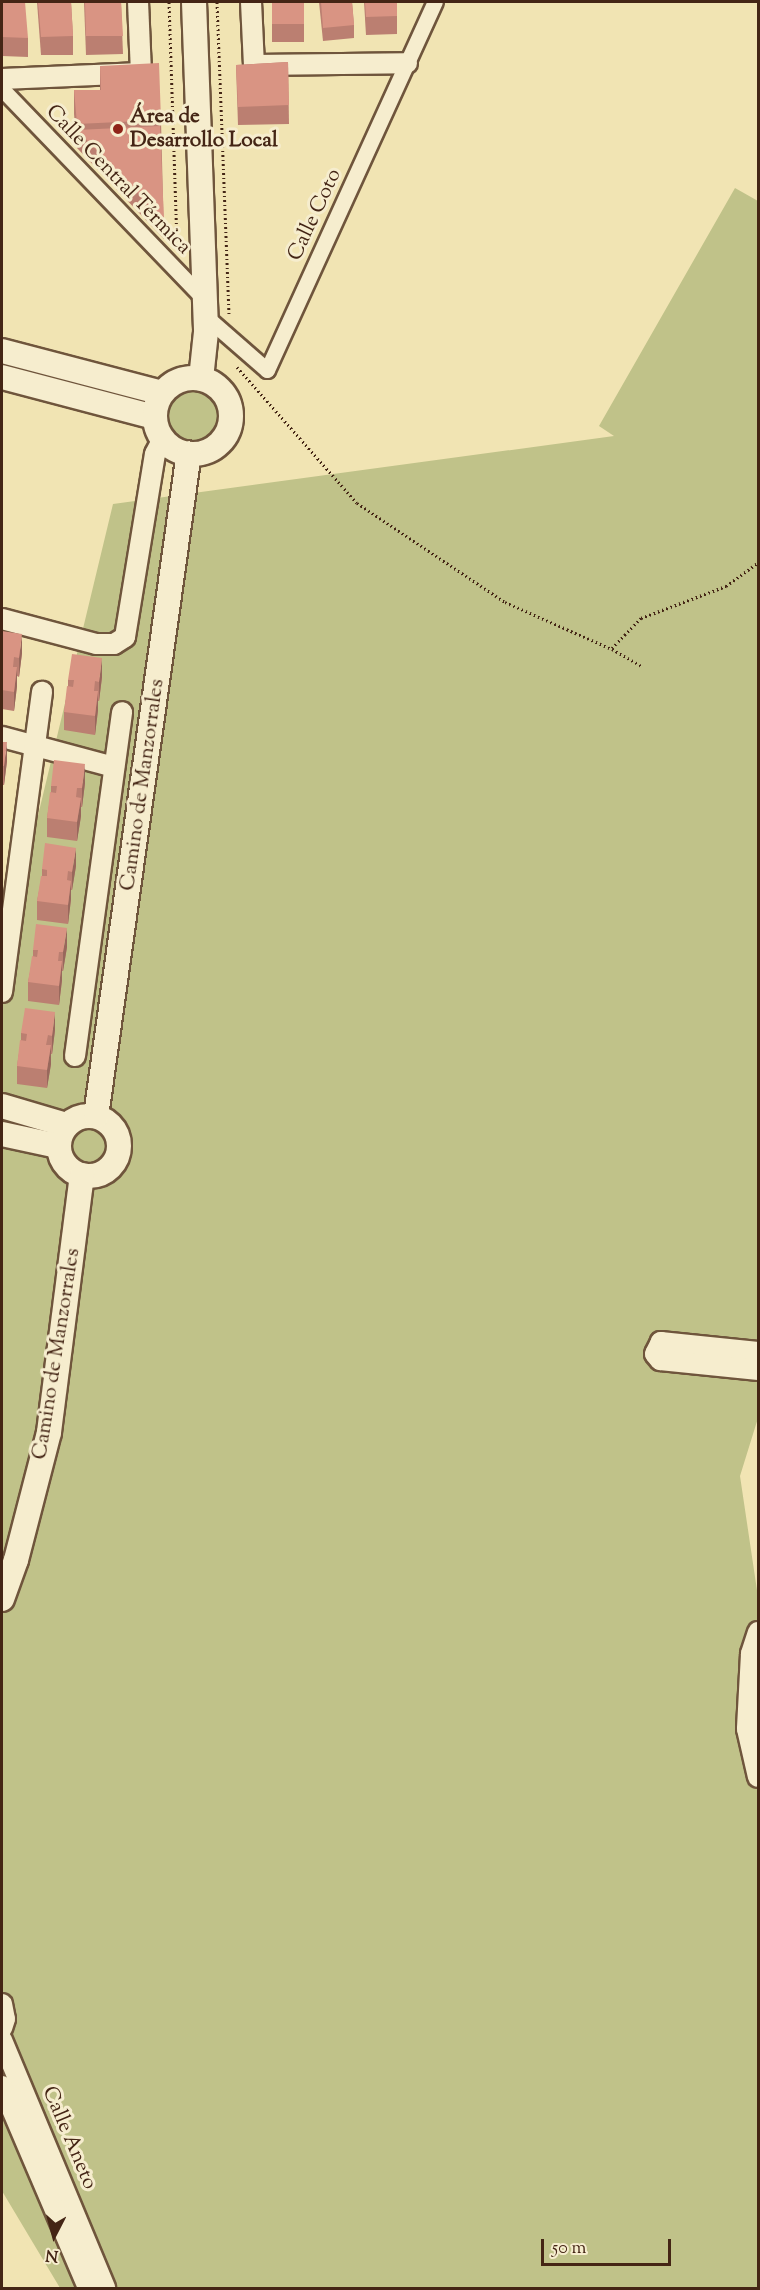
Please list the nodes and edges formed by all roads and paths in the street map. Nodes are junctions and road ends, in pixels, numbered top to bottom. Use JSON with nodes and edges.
{"nodes":[{"id":1,"x":138,"y":2,"type":"edge"},
{"id":2,"x":169,"y":2,"type":"edge"},
{"id":3,"x":194,"y":2,"type":"edge"},
{"id":4,"x":217,"y":2,"type":"edge"},
{"id":5,"x":251,"y":2,"type":"edge"},
{"id":6,"x":435,"y":2,"type":"edge"},
{"id":7,"x":407,"y":63,"type":"junction"},
{"id":8,"x":2,"y":79,"type":"edge"},
{"id":9,"x":2,"y":89,"type":"edge"},
{"id":10,"x":178,"y":273,"type":"junction"},
{"id":11,"x":205,"y":308,"type":"junction"},
{"id":12,"x":230,"y":337,"type":"junction"},
{"id":13,"x":2,"y":351,"type":"edge"},
{"id":14,"x":235,"y":365,"type":"dead end"},
{"id":15,"x":2,"y":377,"type":"edge"},
{"id":16,"x":201,"y":379,"type":"junction"},
{"id":17,"x":162,"y":393,"type":"junction"},
{"id":18,"x":159,"y":428,"type":"junction"},
{"id":19,"x":189,"y":453,"type":"junction"},
{"id":20,"x":759,"y":563,"type":"edge"},
{"id":21,"x":2,"y":619,"type":"edge"},
{"id":22,"x":612,"y":649,"type":"junction"},
{"id":23,"x":641,"y":666,"type":"dead end"},
{"id":24,"x":42,"y":692,"type":"dead end"},
{"id":25,"x":122,"y":712,"type":"dead end"},
{"id":26,"x":2,"y":736,"type":"edge"},
{"id":27,"x":35,"y":746,"type":"junction"},
{"id":28,"x":114,"y":767,"type":"junction"},
{"id":29,"x":2,"y":992,"type":"edge"},
{"id":30,"x":75,"y":1056,"type":"dead end"},
{"id":31,"x":2,"y":1106,"type":"edge"},
{"id":32,"x":96,"y":1116,"type":"junction"},
{"id":33,"x":2,"y":1134,"type":"edge"},
{"id":34,"x":62,"y":1135,"type":"junction"},
{"id":35,"x":82,"y":1175,"type":"junction"},
{"id":36,"x":759,"y":1352,"type":"edge"},
{"id":37,"x":759,"y":1370,"type":"edge"},
{"id":38,"x":2,"y":1599,"type":"edge"},
{"id":39,"x":759,"y":1632,"type":"edge"},
{"id":40,"x":759,"y":1777,"type":"edge"},
{"id":41,"x":2,"y":2004,"type":"edge"},
{"id":42,"x":2,"y":2028,"type":"edge"},
{"id":43,"x":2,"y":2040,"type":"edge"},
{"id":44,"x":2,"y":2085,"type":"edge"},
{"id":45,"x":88,"y":2289,"type":"edge"},
{"id":46,"x":105,"y":2289,"type":"edge"}],
"edges":[{"from":1,"to":8,"type":"street"},
{"from":2,"to":10,"type":"path"},
{"from":3,"to":11,"type":"street"},
{"from":4,"to":12,"type":"path"},
{"from":5,"to":7,"type":"street"},
{"from":6,"to":7,"type":"street","name":"Calle Coto"},
{"from":7,"to":12,"type":"street","name":"Calle Coto"},
{"from":9,"to":10,"type":"street","name":"Calle Central Térmica"},
{"from":10,"to":11,"type":"street","name":"Calle Central Térmica"},
{"from":11,"to":12,"type":"street","name":"Calle Coto"},
{"from":11,"to":16,"type":"street"},
{"from":13,"to":17,"type":"street"},
{"from":14,"to":22,"type":"path"},
{"from":15,"to":18,"type":"street"},
{"from":16,"to":17,"type":"street"},
{"from":16,"to":19,"type":"street"},
{"from":17,"to":18,"type":"street"},
{"from":18,"to":19,"type":"street"},
{"from":18,"to":21,"type":"street"},
{"from":19,"to":32,"type":"street","name":"Camino de Manzorrales"},
{"from":20,"to":22,"type":"path"},
{"from":22,"to":23,"type":"path"},
{"from":24,"to":27,"type":"street"},
{"from":25,"to":28,"type":"street"},
{"from":26,"to":27,"type":"street"},
{"from":27,"to":28,"type":"street"},
{"from":27,"to":29,"type":"street"},
{"from":28,"to":30,"type":"street"},
{"from":31,"to":34,"type":"street"},
{"from":32,"to":34,"type":"street"},
{"from":32,"to":35,"type":"street"},
{"from":33,"to":34,"type":"street"},
{"from":34,"to":35,"type":"street"},
{"from":35,"to":38,"type":"street","name":"Camino de Manzorrales"},
{"from":36,"to":37,"type":"street"},
{"from":39,"to":40,"type":"street"},
{"from":41,"to":42,"type":"street"},
{"from":43,"to":46,"type":"street","name":"Calle Aneto"},
{"from":44,"to":45,"type":"street","name":"Calle Aneto"}]}
